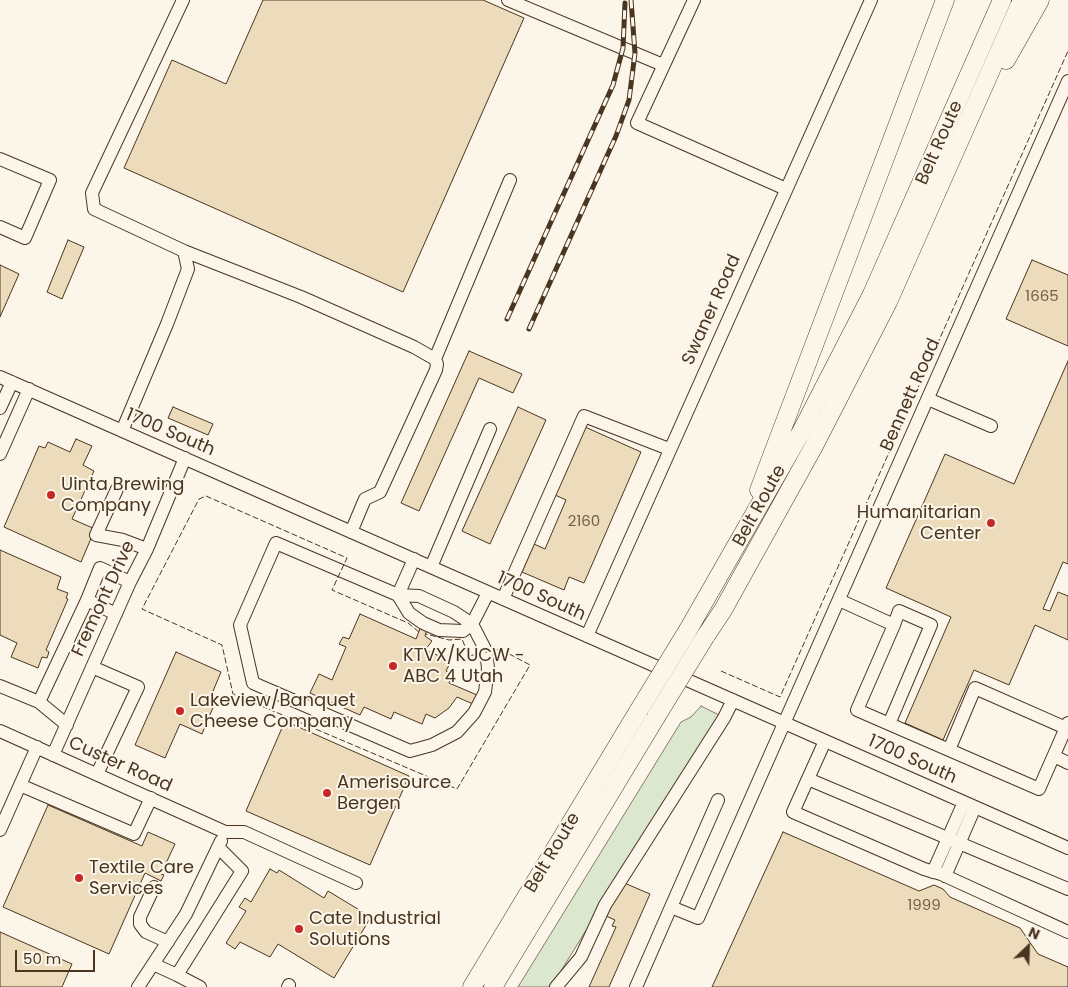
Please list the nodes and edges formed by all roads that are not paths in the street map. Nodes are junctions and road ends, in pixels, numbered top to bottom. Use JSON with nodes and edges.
{"nodes":[{"id":1,"x":183,"y":0,"type":"edge"},
{"id":2,"x":508,"y":0,"type":"edge"},
{"id":3,"x":694,"y":0,"type":"edge"},
{"id":4,"x":871,"y":0,"type":"edge"},
{"id":5,"x":944,"y":0,"type":"edge"},
{"id":6,"x":1002,"y":0,"type":"edge"},
{"id":7,"x":1022,"y":0,"type":"edge"},
{"id":8,"x":1040,"y":0,"type":"edge"},
{"id":9,"x":663,"y":65,"type":"junction"},
{"id":10,"x":1068,"y":81,"type":"edge"},
{"id":11,"x":961,"y":139,"type":"junction"},
{"id":12,"x":0,"y":158,"type":"edge"},
{"id":13,"x":510,"y":180,"type":"dead end"},
{"id":14,"x":786,"y":189,"type":"junction"},
{"id":15,"x":0,"y":227,"type":"edge"},
{"id":16,"x":184,"y":251,"type":"junction"},
{"id":17,"x":435,"y":359,"type":"junction"},
{"id":18,"x":6,"y":379,"type":"edge"},
{"id":19,"x":29,"y":389,"type":"junction"},
{"id":20,"x":928,"y":399,"type":"junction"},
{"id":21,"x":0,"y":408,"type":"edge"},
{"id":22,"x":991,"y":426,"type":"dead end"},
{"id":23,"x":490,"y":429,"type":"dead end"},
{"id":24,"x":122,"y":431,"type":"junction"},
{"id":25,"x":669,"y":448,"type":"junction"},
{"id":26,"x":0,"y":454,"type":"edge"},
{"id":27,"x":186,"y":458,"type":"junction"},
{"id":28,"x":117,"y":490,"type":"dead end"},
{"id":29,"x":351,"y":532,"type":"junction"},
{"id":30,"x":739,"y":545,"type":"junction"},
{"id":31,"x":147,"y":549,"type":"junction"},
{"id":32,"x":414,"y":559,"type":"junction"},
{"id":33,"x":431,"y":567,"type":"junction"},
{"id":34,"x":130,"y":582,"type":"junction"},
{"id":35,"x":488,"y":593,"type":"junction"},
{"id":36,"x":398,"y":595,"type":"junction"},
{"id":37,"x":503,"y":599,"type":"junction"},
{"id":38,"x":87,"y":600,"type":"junction"},
{"id":39,"x":839,"y":600,"type":"junction"},
{"id":40,"x":116,"y":614,"type":"junction"},
{"id":41,"x":472,"y":624,"type":"junction"},
{"id":42,"x":894,"y":625,"type":"junction"},
{"id":43,"x":587,"y":636,"type":"junction"},
{"id":44,"x":92,"y":667,"type":"junction"},
{"id":45,"x":0,"y":686,"type":"edge"},
{"id":46,"x":733,"y":700,"type":"junction"},
{"id":47,"x":40,"y":702,"type":"junction"},
{"id":48,"x":785,"y":723,"type":"junction"},
{"id":49,"x":67,"y":724,"type":"junction"},
{"id":50,"x":889,"y":724,"type":"junction"},
{"id":51,"x":1067,"y":726,"type":"edge"},
{"id":52,"x":0,"y":731,"type":"edge"},
{"id":53,"x":826,"y":741,"type":"junction"},
{"id":54,"x":36,"y":747,"type":"junction"},
{"id":55,"x":948,"y":750,"type":"junction"},
{"id":56,"x":53,"y":755,"type":"junction"},
{"id":57,"x":1054,"y":756,"type":"junction"},
{"id":58,"x":1068,"y":763,"type":"edge"},
{"id":59,"x":97,"y":774,"type":"junction"},
{"id":60,"x":808,"y":779,"type":"junction"},
{"id":61,"x":20,"y":785,"type":"junction"},
{"id":62,"x":151,"y":798,"type":"junction"},
{"id":63,"x":718,"y":800,"type":"dead end"},
{"id":64,"x":969,"y":805,"type":"junction"},
{"id":65,"x":0,"y":830,"type":"edge"},
{"id":66,"x":225,"y":832,"type":"junction"},
{"id":67,"x":953,"y":842,"type":"junction"},
{"id":68,"x":218,"y":847,"type":"junction"},
{"id":69,"x":1068,"y":847,"type":"edge"},
{"id":70,"x":939,"y":874,"type":"junction"},
{"id":71,"x":356,"y":883,"type":"dead end"},
{"id":72,"x":154,"y":887,"type":"dead end"},
{"id":73,"x":1068,"y":890,"type":"edge"},
{"id":74,"x":671,"y":907,"type":"junction"},
{"id":75,"x":1068,"y":932,"type":"edge"},
{"id":76,"x":168,"y":942,"type":"junction"},
{"id":77,"x":153,"y":964,"type":"junction"},
{"id":78,"x":177,"y":975,"type":"junction"},
{"id":79,"x":142,"y":985,"type":"edge"},
{"id":80,"x":200,"y":987,"type":"edge"},
{"id":81,"x":472,"y":987,"type":"edge"},
{"id":82,"x":493,"y":987,"type":"edge"},
{"id":83,"x":556,"y":987,"type":"edge"},
{"id":84,"x":636,"y":987,"type":"edge"}],
"edges":[{"from":1,"to":16,"type":"street"},
{"from":2,"to":9,"type":"street"},
{"from":3,"to":9,"type":"street"},
{"from":4,"to":14,"type":"street","name":"Swaner Road"},
{"from":5,"to":30,"type":"highway"},
{"from":6,"to":30,"type":"highway","name":"Belt Route"},
{"from":7,"to":11,"type":"highway","name":"Belt Route"},
{"from":8,"to":11,"type":"highway"},
{"from":9,"to":14,"type":"street"},
{"from":10,"to":20,"type":"street","name":"Bennett Road"},
{"from":11,"to":82,"type":"highway","name":"Belt Route","bridge":true},
{"from":12,"to":15,"type":"street"},
{"from":13,"to":17,"type":"street"},
{"from":14,"to":25,"type":"street","name":"Swaner Road"},
{"from":16,"to":17,"type":"street"},
{"from":16,"to":24,"type":"street"},
{"from":17,"to":29,"type":"street"},
{"from":18,"to":19,"type":"street","name":"1700 South"},
{"from":18,"to":21,"type":"street"},
{"from":19,"to":24,"type":"street","name":"1700 South"},
{"from":19,"to":26,"type":"street"},
{"from":20,"to":22,"type":"street"},
{"from":20,"to":39,"type":"street","name":"Bennett Road"},
{"from":23,"to":33,"type":"street"},
{"from":24,"to":27,"type":"street","name":"1700 South"},
{"from":25,"to":37,"type":"street"},
{"from":25,"to":43,"type":"street","name":"Swaner Road"},
{"from":27,"to":29,"type":"street","name":"1700 South"},
{"from":27,"to":31,"type":"street","name":"Fremont Drive"},
{"from":28,"to":31,"type":"street"},
{"from":29,"to":32,"type":"street","name":"1700 South"},
{"from":30,"to":81,"type":"highway","name":"Belt Route","bridge":true},
{"from":31,"to":34,"type":"street","name":"Fremont Drive"},
{"from":32,"to":33,"type":"street","name":"1700 South"},
{"from":32,"to":36,"type":"street"},
{"from":33,"to":35,"type":"street","name":"1700 South"},
{"from":34,"to":38,"type":"street"},
{"from":34,"to":40,"type":"street","name":"Fremont Drive"},
{"from":35,"to":37,"type":"street","name":"1700 South"},
{"from":35,"to":41,"type":"street"},
{"from":36,"to":41,"type":"street"},
{"from":36,"to":41,"type":"street"},
{"from":36,"to":41,"type":"street"},
{"from":37,"to":43,"type":"street","name":"1700 South"},
{"from":38,"to":40,"type":"street"},
{"from":38,"to":47,"type":"street"},
{"from":39,"to":42,"type":"street"},
{"from":39,"to":48,"type":"street","name":"Bennett Road"},
{"from":40,"to":44,"type":"street","name":"Fremont Drive"},
{"from":42,"to":50,"type":"street"},
{"from":42,"to":50,"type":"street"},
{"from":43,"to":46,"type":"street","name":"1700 South"},
{"from":44,"to":49,"type":"street","name":"Fremont Drive"},
{"from":44,"to":59,"type":"street"},
{"from":45,"to":47,"type":"street"},
{"from":46,"to":48,"type":"street","name":"1700 South"},
{"from":46,"to":83,"type":"street"},
{"from":47,"to":49,"type":"street"},
{"from":48,"to":53,"type":"street","name":"1700 South"},
{"from":48,"to":74,"type":"street","name":"Bennett Road"},
{"from":49,"to":56,"type":"street","name":"Fremont Drive"},
{"from":50,"to":55,"type":"street"},
{"from":51,"to":55,"type":"street"},
{"from":51,"to":57,"type":"street"},
{"from":52,"to":54,"type":"street","name":"Custer Road"},
{"from":53,"to":60,"type":"street"},
{"from":53,"to":64,"type":"street","name":"1700 South"},
{"from":54,"to":56,"type":"street","name":"Custer Road"},
{"from":54,"to":61,"type":"street"},
{"from":55,"to":57,"type":"street"},
{"from":56,"to":59,"type":"street","name":"Custer Road"},
{"from":57,"to":58,"type":"street"},
{"from":59,"to":62,"type":"street","name":"Custer Road"},
{"from":60,"to":67,"type":"street"},
{"from":60,"to":70,"type":"street"},
{"from":61,"to":62,"type":"street"},
{"from":61,"to":65,"type":"street"},
{"from":62,"to":66,"type":"street","name":"Custer Road"},
{"from":63,"to":74,"type":"street"},
{"from":64,"to":67,"type":"street"},
{"from":64,"to":69,"type":"street","name":"1700 South"},
{"from":66,"to":68,"type":"street"},
{"from":66,"to":71,"type":"street","name":"Custer Road"},
{"from":67,"to":70,"type":"street"},
{"from":67,"to":73,"type":"street"},
{"from":68,"to":76,"type":"street"},
{"from":68,"to":78,"type":"street"},
{"from":70,"to":75,"type":"street"},
{"from":72,"to":76,"type":"street"},
{"from":74,"to":84,"type":"street"},
{"from":76,"to":77,"type":"street"},
{"from":77,"to":78,"type":"street"},
{"from":77,"to":79,"type":"street"},
{"from":78,"to":80,"type":"street"}]}
